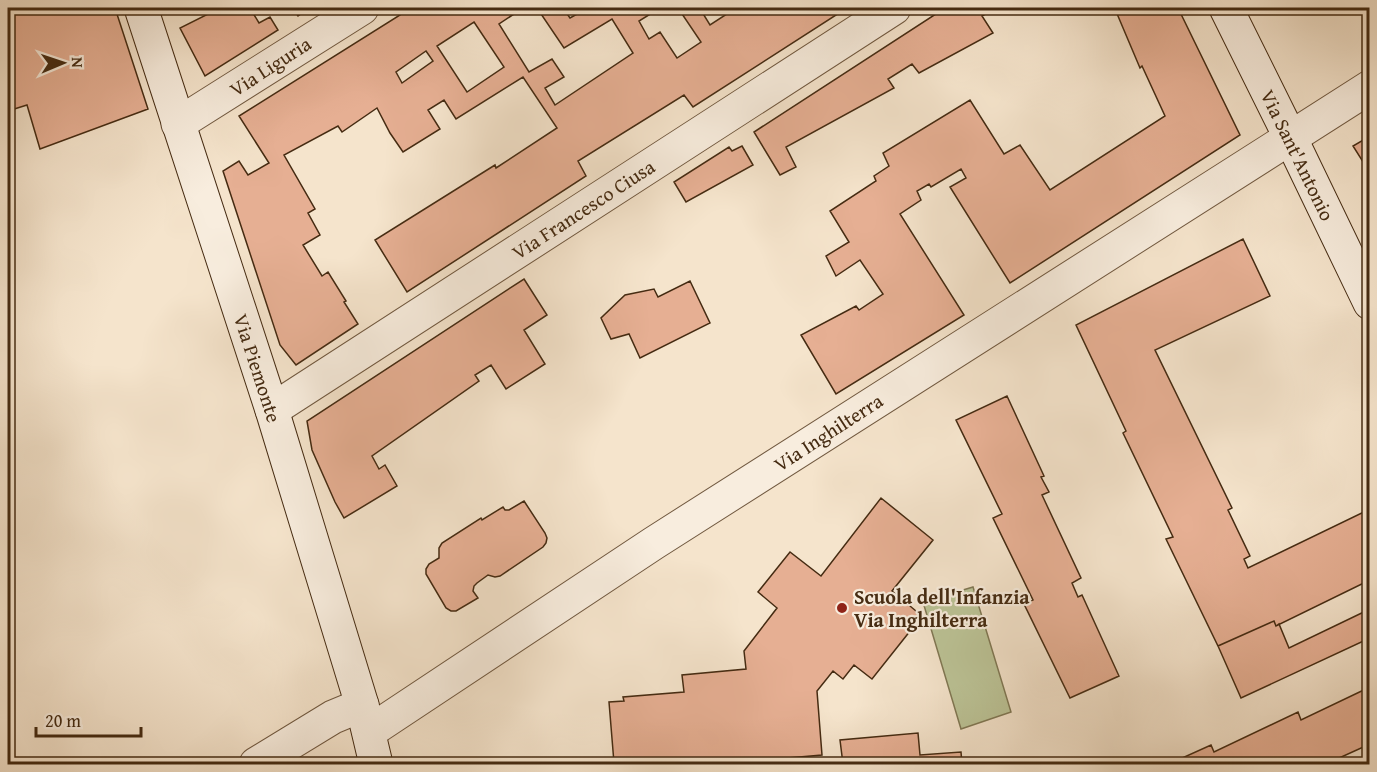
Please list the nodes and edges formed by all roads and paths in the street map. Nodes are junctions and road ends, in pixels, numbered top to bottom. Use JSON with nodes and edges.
{"nodes":[{"id":1,"x":141,"y":8,"type":"edge"},
{"id":2,"x":362,"y":8,"type":"edge"},
{"id":3,"x":894,"y":8,"type":"edge"},
{"id":4,"x":1226,"y":8,"type":"edge"},
{"id":5,"x":1370,"y":87,"type":"edge"},
{"id":6,"x":178,"y":124,"type":"junction"},
{"id":7,"x":1290,"y":137,"type":"junction"},
{"id":8,"x":1370,"y":303,"type":"edge"},
{"id":9,"x":272,"y":410,"type":"junction"},
{"id":10,"x":365,"y":718,"type":"junction"},
{"id":11,"x":256,"y":765,"type":"edge"},
{"id":12,"x":376,"y":765,"type":"edge"}],
"edges":[{"from":1,"to":6,"type":"street","name":"Via Piemonte"},
{"from":2,"to":6,"type":"street","name":"Via Liguria"},
{"from":3,"to":9,"type":"street","name":"Via Francesco Ciusa"},
{"from":4,"to":7,"type":"street","name":"Via Sant'Antonio"},
{"from":5,"to":7,"type":"street","name":"Via Inghilterra"},
{"from":6,"to":9,"type":"street","name":"Via Piemonte"},
{"from":7,"to":8,"type":"street","name":"Via Sant'Antonio"},
{"from":7,"to":10,"type":"street","name":"Via Inghilterra"},
{"from":9,"to":10,"type":"street","name":"Via Piemonte"},
{"from":10,"to":11,"type":"street","name":"Via Inghilterra"},
{"from":10,"to":12,"type":"street","name":"Via Piemonte"}]}
